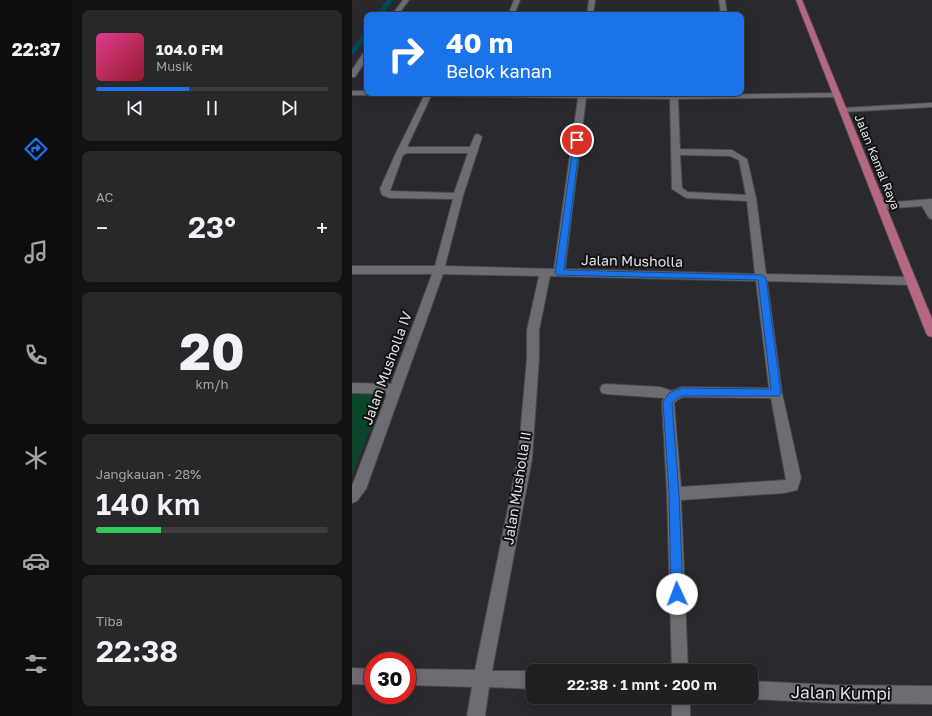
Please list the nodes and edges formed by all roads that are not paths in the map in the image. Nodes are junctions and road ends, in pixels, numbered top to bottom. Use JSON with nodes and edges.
{"nodes":[{"id":1,"x":406,"y":0,"type":"edge"},
{"id":2,"x":517,"y":0,"type":"edge"},
{"id":3,"x":592,"y":0,"type":"edge"},
{"id":4,"x":722,"y":0,"type":"edge"},
{"id":5,"x":799,"y":0,"type":"edge"},
{"id":6,"x":397,"y":12,"type":"edge"},
{"id":7,"x":512,"y":12,"type":"edge"},
{"id":8,"x":590,"y":12,"type":"edge"},
{"id":9,"x":724,"y":12,"type":"edge"},
{"id":10,"x":364,"y":58,"type":"edge"},
{"id":11,"x":352,"y":75,"type":"edge"},
{"id":12,"x":352,"y":93,"type":"edge"},
{"id":13,"x":364,"y":93,"type":"edge"},
{"id":14,"x":744,"y":95,"type":"edge"},
{"id":15,"x":837,"y":95,"type":"junction"},
{"id":16,"x":428,"y":96,"type":"edge"},
{"id":17,"x":583,"y":96,"type":"edge"},
{"id":18,"x":674,"y":96,"type":"edge"},
{"id":19,"x":932,"y":105,"type":"edge"},
{"id":20,"x":843,"y":110,"type":"junction"},
{"id":21,"x":478,"y":137,"type":"dead end"},
{"id":22,"x":474,"y":150,"type":"junction"},
{"id":23,"x":401,"y":152,"type":"junction"},
{"id":24,"x":676,"y":152,"type":"junction"},
{"id":25,"x":458,"y":196,"type":"junction"},
{"id":26,"x":751,"y":198,"type":"junction"},
{"id":27,"x":929,"y":202,"type":"edge"},
{"id":28,"x":882,"y":206,"type":"junction"},
{"id":29,"x":932,"y":216,"type":"edge"},
{"id":30,"x":352,"y":270,"type":"edge"},
{"id":31,"x":439,"y":270,"type":"junction"},
{"id":32,"x":545,"y":273,"type":"junction"},
{"id":33,"x":559,"y":273,"type":"junction"},
{"id":34,"x":762,"y":278,"type":"junction"},
{"id":35,"x":911,"y":281,"type":"junction"},
{"id":36,"x":931,"y":327,"type":"edge"},
{"id":37,"x":352,"y":388,"type":"edge"},
{"id":38,"x":396,"y":389,"type":"junction"},
{"id":39,"x":606,"y":389,"type":"dead end"},
{"id":40,"x":776,"y":393,"type":"junction"},
{"id":41,"x":672,"y":396,"type":"junction"},
{"id":42,"x":674,"y":494,"type":"junction"},
{"id":43,"x":352,"y":496,"type":"edge"},
{"id":44,"x":680,"y":664,"type":"edge"},
{"id":45,"x":352,"y":676,"type":"edge"},
{"id":46,"x":364,"y":677,"type":"edge"},
{"id":47,"x":416,"y":677,"type":"edge"},
{"id":48,"x":482,"y":678,"type":"junction"},
{"id":49,"x":526,"y":680,"type":"edge"},
{"id":50,"x":758,"y":690,"type":"edge"},
{"id":51,"x":932,"y":694,"type":"edge"},
{"id":52,"x":681,"y":704,"type":"edge"},
{"id":53,"x":476,"y":716,"type":"edge"},
{"id":54,"x":682,"y":716,"type":"edge"}],
"edges":[{"from":1,"to":6,"type":"street"},
{"from":2,"to":7,"type":"street"},
{"from":3,"to":8,"type":"street"},
{"from":4,"to":9,"type":"street"},
{"from":5,"to":15,"type":"main road","name":"Jalan Kamal Raya"},
{"from":10,"to":11,"type":"street"},
{"from":12,"to":13,"type":"street"},
{"from":14,"to":15,"type":"street"},
{"from":15,"to":20,"type":"main road","name":"Jalan Kamal Raya"},
{"from":16,"to":23,"type":"street"},
{"from":17,"to":33,"type":"street"},
{"from":18,"to":24,"type":"street"},
{"from":19,"to":20,"type":"street"},
{"from":20,"to":28,"type":"main road","name":"Jalan Kamal Raya"},
{"from":21,"to":22,"type":"street","name":"Jalan Musholla IV"},
{"from":22,"to":23,"type":"street"},
{"from":22,"to":25,"type":"street","name":"Jalan Musholla IV"},
{"from":23,"to":25,"type":"street"},
{"from":24,"to":26,"type":"street"},
{"from":24,"to":26,"type":"street"},
{"from":25,"to":31,"type":"street","name":"Jalan Musholla IV"},
{"from":26,"to":34,"type":"street"},
{"from":27,"to":28,"type":"street"},
{"from":27,"to":29,"type":"street"},
{"from":28,"to":35,"type":"main road","name":"Jalan Kamal Raya"},
{"from":30,"to":31,"type":"street","name":"Jalan Musholla"},
{"from":31,"to":32,"type":"street","name":"Jalan Musholla"},
{"from":31,"to":38,"type":"street","name":"Jalan Musholla IV"},
{"from":32,"to":33,"type":"street","name":"Jalan Musholla"},
{"from":32,"to":48,"type":"street","name":"Jalan Musholla II"},
{"from":33,"to":34,"type":"street","name":"Jalan Musholla"},
{"from":34,"to":35,"type":"street","name":"Jalan Musholla"},
{"from":34,"to":40,"type":"street"},
{"from":35,"to":36,"type":"main road","name":"Jalan Kamal Raya"},
{"from":37,"to":38,"type":"street"},
{"from":38,"to":43,"type":"street","name":"Jalan Musholla IV"},
{"from":39,"to":41,"type":"street"},
{"from":40,"to":41,"type":"street"},
{"from":40,"to":42,"type":"street"},
{"from":41,"to":42,"type":"street"},
{"from":42,"to":44,"type":"street"},
{"from":45,"to":46,"type":"street"},
{"from":47,"to":48,"type":"street"},
{"from":48,"to":49,"type":"street"},
{"from":48,"to":53,"type":"street","name":"Jalan Musholla II"},
{"from":50,"to":51,"type":"street","name":"Jalan Kumpi"},
{"from":52,"to":54,"type":"street"}]}
